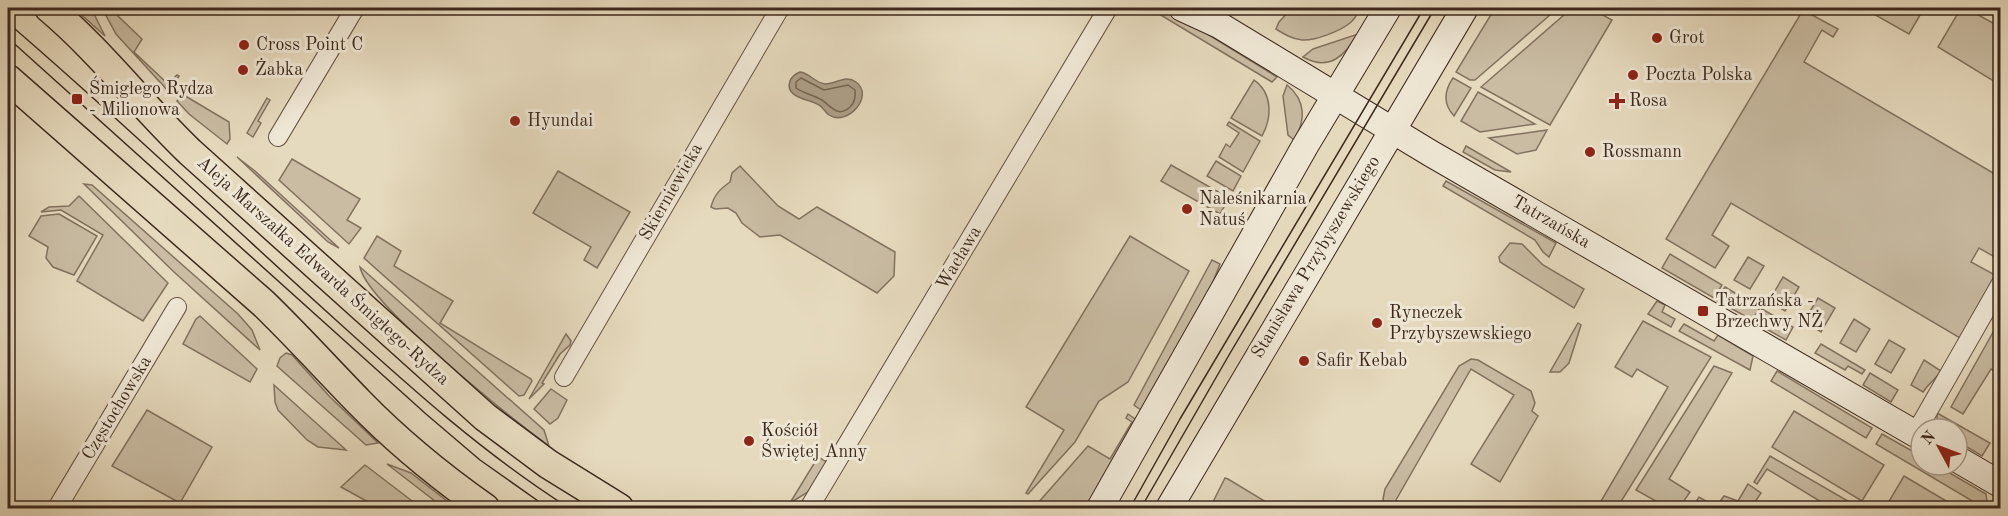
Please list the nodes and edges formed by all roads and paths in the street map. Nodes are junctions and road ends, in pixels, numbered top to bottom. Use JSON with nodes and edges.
{"nodes":[{"id":1,"x":49,"y":8,"type":"edge"},
{"id":2,"x":355,"y":8,"type":"edge"},
{"id":3,"x":780,"y":8,"type":"edge"},
{"id":4,"x":1108,"y":8,"type":"edge"},
{"id":5,"x":1182,"y":8,"type":"edge"},
{"id":6,"x":1388,"y":8,"type":"edge"},
{"id":7,"x":1465,"y":8,"type":"edge"},
{"id":8,"x":8,"y":79,"type":"edge"},
{"id":9,"x":1335,"y":95,"type":"junction"},
{"id":10,"x":1392,"y":129,"type":"junction"},
{"id":11,"x":278,"y":137,"type":"dead end"},
{"id":12,"x":2001,"y":285,"type":"edge"},
{"id":13,"x":177,"y":307,"type":"dead end"},
{"id":14,"x":564,"y":376,"type":"dead end"},
{"id":15,"x":1928,"y":417,"type":"edge"},
{"id":16,"x":1909,"y":431,"type":"edge"},
{"id":17,"x":1969,"y":466,"type":"edge"},
{"id":18,"x":2001,"y":484,"type":"edge"},
{"id":19,"x":57,"y":508,"type":"edge"},
{"id":20,"x":486,"y":508,"type":"edge"},
{"id":21,"x":619,"y":508,"type":"edge"},
{"id":22,"x":809,"y":508,"type":"edge"},
{"id":23,"x":1100,"y":508,"type":"edge"},
{"id":24,"x":1169,"y":508,"type":"edge"}],
"edges":[{"from":1,"to":21,"type":"main road","name":"Aleja Marszałka Edwarda Śmigłego-Rydza"},
{"from":2,"to":11,"type":"street"},
{"from":3,"to":14,"type":"street","name":"Skierniewicka"},
{"from":4,"to":22,"type":"street","name":"Wacława"},
{"from":5,"to":9,"type":"main road","name":"Tatrzańska"},
{"from":6,"to":9,"type":"main road"},
{"from":7,"to":10,"type":"main road","name":"Stanisława Przybyszewskiego"},
{"from":8,"to":20,"type":"main road"},
{"from":9,"to":10,"type":"main road","name":"Tatrzańska"},
{"from":9,"to":23,"type":"main road"},
{"from":10,"to":16,"type":"main road","name":"Tatrzańska"},
{"from":10,"to":24,"type":"main road","name":"Stanisława Przybyszewskiego"},
{"from":12,"to":15,"type":"street"},
{"from":13,"to":19,"type":"street","name":"Częstochowska"},
{"from":17,"to":18,"type":"main road"}]}
